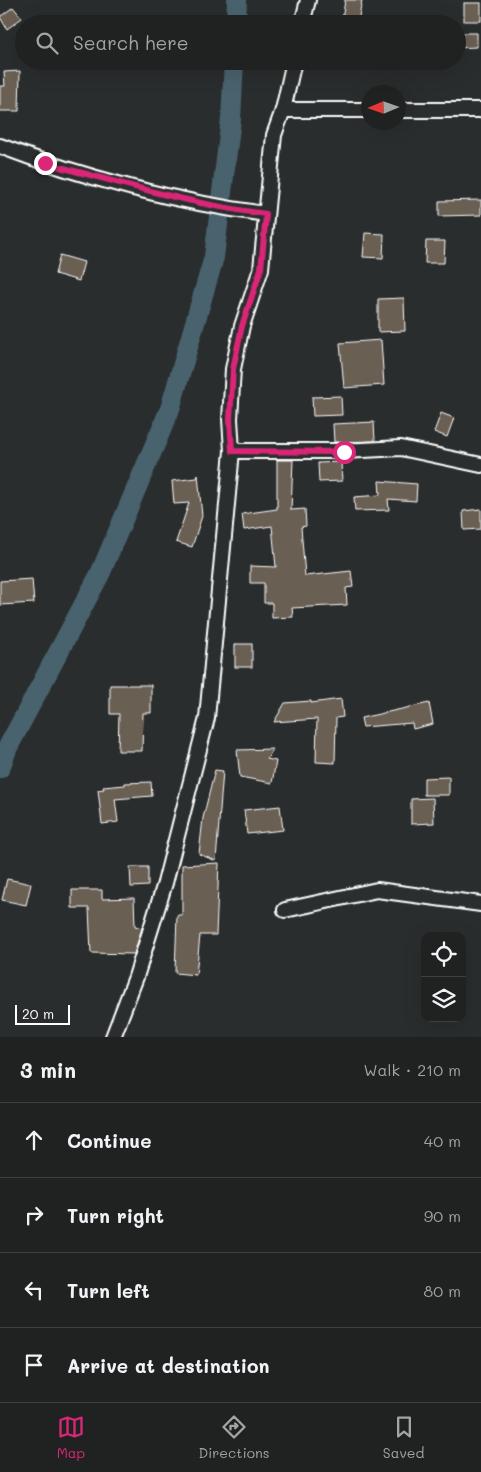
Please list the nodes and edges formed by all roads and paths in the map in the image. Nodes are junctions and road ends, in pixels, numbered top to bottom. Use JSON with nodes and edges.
{"nodes":[{"id":1,"x":308,"y":0,"type":"edge"},
{"id":2,"x":304,"y":15,"type":"edge"},
{"id":3,"x":292,"y":70,"type":"edge"},
{"id":4,"x":283,"y":110,"type":"junction"},
{"id":5,"x":361,"y":110,"type":"edge"},
{"id":6,"x":406,"y":110,"type":"edge"},
{"id":7,"x":481,"y":110,"type":"edge"},
{"id":8,"x":0,"y":146,"type":"edge"},
{"id":9,"x":266,"y":214,"type":"junction"},
{"id":10,"x":232,"y":451,"type":"junction"},
{"id":11,"x":481,"y":465,"type":"edge"},
{"id":12,"x":481,"y":904,"type":"edge"},
{"id":13,"x":285,"y":910,"type":"dead end"},
{"id":14,"x":113,"y":1037,"type":"edge"}],
"edges":[{"from":1,"to":2,"type":"street"},
{"from":3,"to":4,"type":"street"},
{"from":4,"to":5,"type":"street"},
{"from":4,"to":9,"type":"street"},
{"from":6,"to":7,"type":"street"},
{"from":8,"to":9,"type":"street"},
{"from":9,"to":10,"type":"street"},
{"from":10,"to":11,"type":"street"},
{"from":10,"to":14,"type":"street"},
{"from":12,"to":13,"type":"street"}]}
